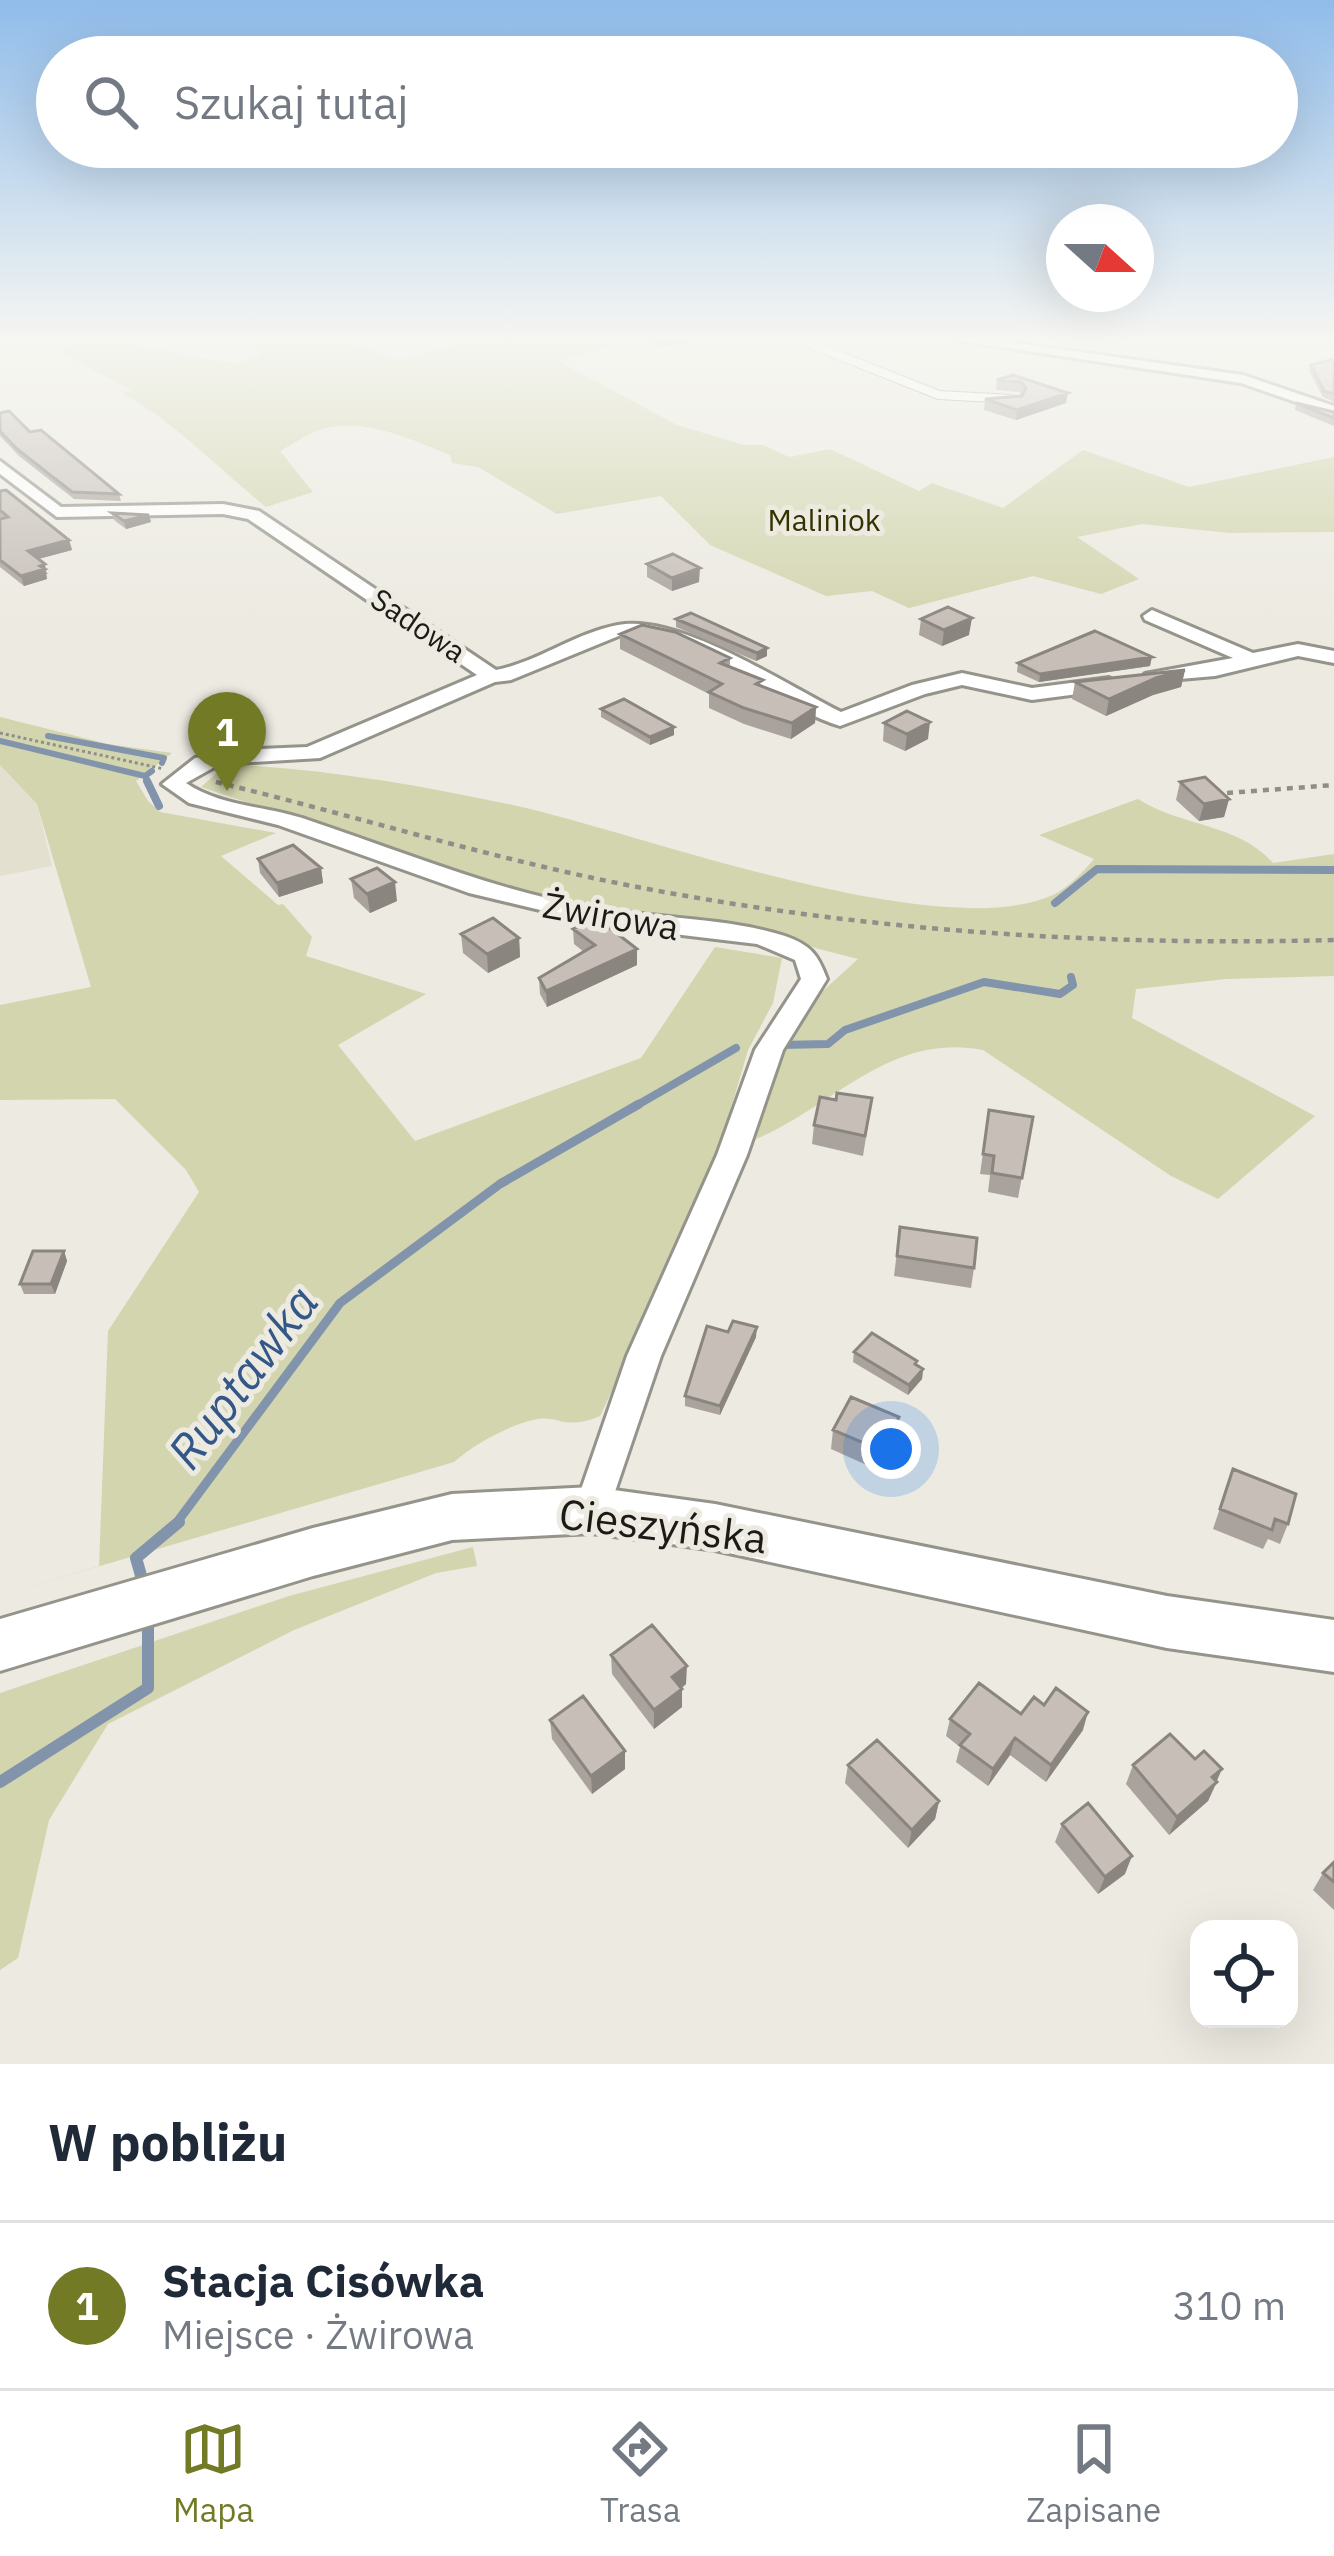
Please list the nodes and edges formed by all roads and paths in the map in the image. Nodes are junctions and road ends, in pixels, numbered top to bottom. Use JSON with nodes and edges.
{"nodes":[{"id":1,"x":0,"y":466,"type":"edge"},
{"id":2,"x":1152,"y":616,"type":"dead end"},
{"id":3,"x":1334,"y":657,"type":"edge"},
{"id":4,"x":1251,"y":659,"type":"junction"},
{"id":5,"x":492,"y":676,"type":"junction"},
{"id":6,"x":0,"y":733,"type":"edge"},
{"id":7,"x":182,"y":773,"type":"junction"},
{"id":8,"x":1334,"y":785,"type":"edge"},
{"id":9,"x":1227,"y":793,"type":"edge"},
{"id":10,"x":1334,"y":940,"type":"edge"},
{"id":11,"x":592,"y":1510,"type":"junction"},
{"id":12,"x":0,"y":1645,"type":"edge"},
{"id":13,"x":1334,"y":1646,"type":"edge"}],
"edges":[{"from":1,"to":5,"type":"street","name":"Sadowa"},
{"from":2,"to":4,"type":"street"},
{"from":3,"to":4,"type":"street"},
{"from":4,"to":5,"type":"street","name":"Sadowa"},
{"from":5,"to":7,"type":"street"},
{"from":6,"to":7,"type":"path"},
{"from":7,"to":10,"type":"path"},
{"from":7,"to":11,"type":"street","name":"Żwirowa"},
{"from":8,"to":9,"type":"path"},
{"from":11,"to":12,"type":"main road","name":"Cieszyńska"},
{"from":11,"to":13,"type":"main road","name":"Cieszyńska"}]}
